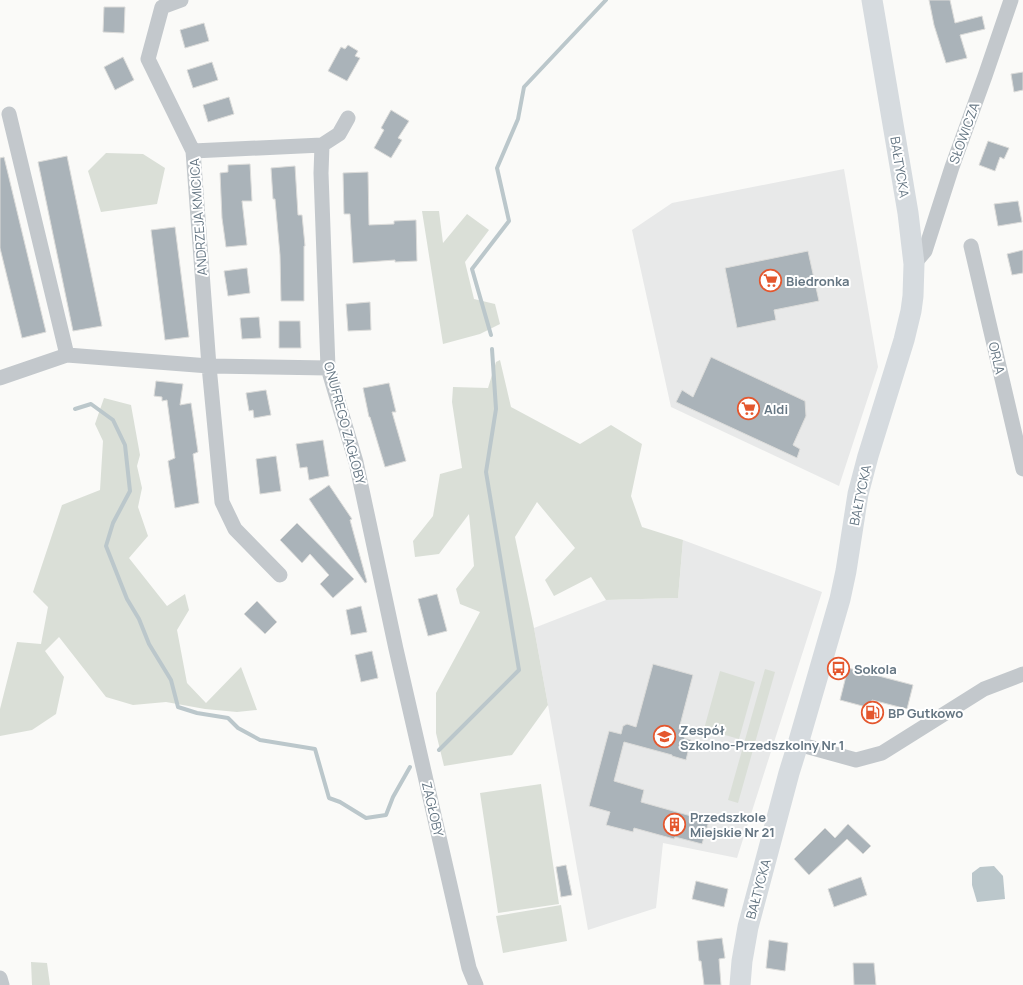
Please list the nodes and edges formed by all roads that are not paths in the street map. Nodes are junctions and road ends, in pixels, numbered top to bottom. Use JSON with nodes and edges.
{"nodes":[{"id":1,"x":181,"y":0,"type":"edge"},
{"id":2,"x":872,"y":0,"type":"edge"},
{"id":3,"x":1011,"y":0,"type":"edge"},
{"id":4,"x":9,"y":114,"type":"dead end"},
{"id":5,"x":348,"y":118,"type":"dead end"},
{"id":6,"x":322,"y":145,"type":"junction"},
{"id":7,"x":192,"y":151,"type":"junction"},
{"id":8,"x":971,"y":246,"type":"dead end"},
{"id":9,"x":914,"y":264,"type":"junction"},
{"id":10,"x":67,"y":355,"type":"junction"},
{"id":11,"x":209,"y":366,"type":"junction"},
{"id":12,"x":328,"y":368,"type":"junction"},
{"id":13,"x":0,"y":378,"type":"edge"},
{"id":14,"x":1023,"y":469,"type":"edge"},
{"id":15,"x":280,"y":575,"type":"dead end"},
{"id":16,"x":396,"y":649,"type":"joint"},
{"id":17,"x":1023,"y":674,"type":"edge"},
{"id":18,"x":798,"y":744,"type":"junction"},
{"id":19,"x":469,"y":968,"type":"junction"},
{"id":20,"x":0,"y":978,"type":"edge"},
{"id":21,"x":2,"y":985,"type":"edge"},
{"id":22,"x":466,"y":985,"type":"edge"},
{"id":23,"x":476,"y":985,"type":"edge"},
{"id":24,"x":740,"y":985,"type":"edge"}],
"edges":[{"from":1,"to":7,"type":"street","name":"ANDRZEJA KMICICA"},
{"from":2,"to":9,"type":"main road","name":"BAŁTYCKA"},
{"from":3,"to":9,"type":"street","name":"SŁOWICZA"},
{"from":4,"to":10,"type":"street"},
{"from":5,"to":6,"type":"street"},
{"from":6,"to":7,"type":"street"},
{"from":6,"to":12,"type":"street","name":"ONUFREGO ZAGŁOBY"},
{"from":7,"to":11,"type":"street","name":"ANDRZEJA KMICICA"},
{"from":8,"to":14,"type":"street","name":"ORLA"},
{"from":9,"to":18,"type":"main road","name":"BAŁTYCKA"},
{"from":10,"to":11,"type":"street"},
{"from":10,"to":13,"type":"street"},
{"from":11,"to":12,"type":"street"},
{"from":11,"to":15,"type":"street","name":"ANDRZEJA KMICICA"},
{"from":12,"to":16,"type":"street","name":"ONUFREGO ZAGŁOBY"},
{"from":16,"to":19,"type":"street","name":"ZAGŁOBY"},
{"from":17,"to":18,"type":"street"},
{"from":18,"to":24,"type":"main road","name":"BAŁTYCKA"},
{"from":19,"to":22,"type":"street","name":"ZAGŁOBY"},
{"from":19,"to":23,"type":"street","name":"ZAGŁOBY"},
{"from":20,"to":21,"type":"street"}]}
